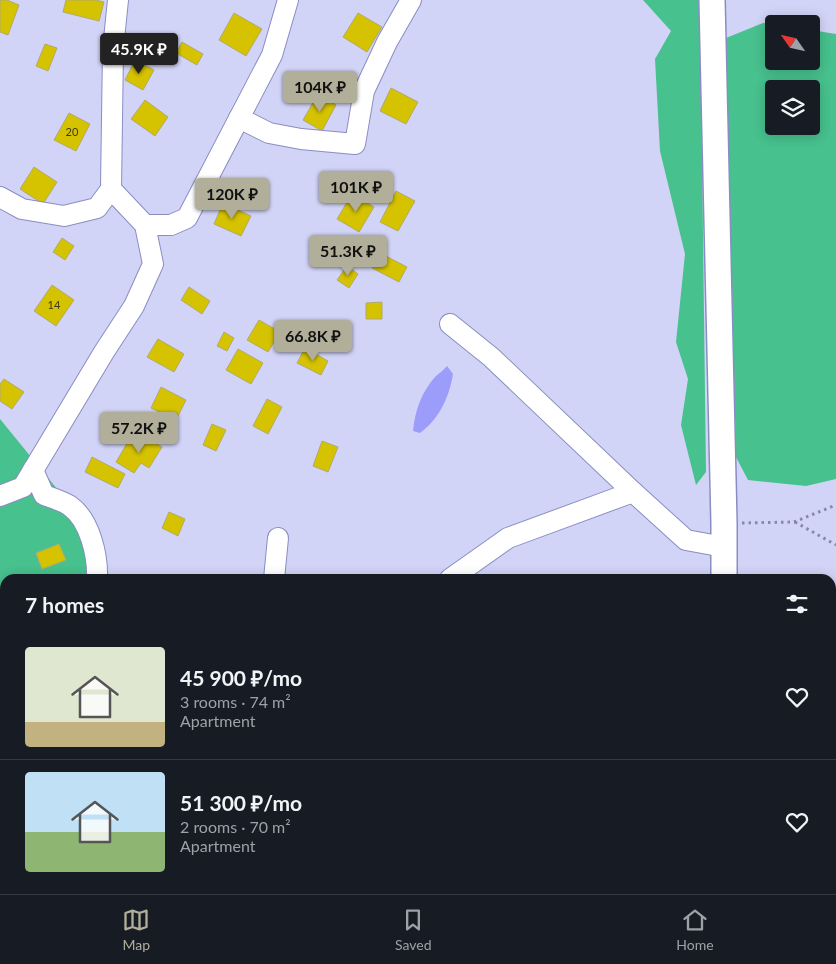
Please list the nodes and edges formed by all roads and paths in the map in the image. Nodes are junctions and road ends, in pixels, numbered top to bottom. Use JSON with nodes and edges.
{"nodes":[{"id":1,"x":118,"y":0,"type":"edge"},
{"id":2,"x":288,"y":0,"type":"edge"},
{"id":3,"x":411,"y":0,"type":"edge"},
{"id":4,"x":712,"y":0,"type":"edge"},
{"id":5,"x":239,"y":118,"type":"junction"},
{"id":6,"x":110,"y":188,"type":"junction"},
{"id":7,"x":0,"y":197,"type":"edge"},
{"id":8,"x":145,"y":225,"type":"junction"},
{"id":9,"x":450,"y":324,"type":"dead end"},
{"id":10,"x":33,"y":470,"type":"junction"},
{"id":11,"x":633,"y":492,"type":"junction"},
{"id":12,"x":0,"y":496,"type":"edge"},
{"id":13,"x":836,"y":505,"type":"edge"},
{"id":14,"x":794,"y":522,"type":"junction"},
{"id":15,"x":724,"y":535,"type":"junction"},
{"id":16,"x":278,"y":538,"type":"dead end"},
{"id":17,"x":836,"y":545,"type":"edge"},
{"id":18,"x":97,"y":574,"type":"edge"},
{"id":19,"x":274,"y":574,"type":"edge"},
{"id":20,"x":457,"y":574,"type":"edge"},
{"id":21,"x":724,"y":574,"type":"edge"}],
"edges":[{"from":1,"to":6,"type":"street"},
{"from":2,"to":5,"type":"street"},
{"from":3,"to":5,"type":"street"},
{"from":4,"to":15,"type":"main road"},
{"from":5,"to":8,"type":"street"},
{"from":6,"to":7,"type":"street"},
{"from":6,"to":8,"type":"street"},
{"from":8,"to":10,"type":"street"},
{"from":9,"to":11,"type":"street"},
{"from":10,"to":12,"type":"street"},
{"from":10,"to":18,"type":"street"},
{"from":11,"to":15,"type":"street"},
{"from":11,"to":20,"type":"street"},
{"from":13,"to":14,"type":"path"},
{"from":14,"to":15,"type":"path"},
{"from":14,"to":17,"type":"path"},
{"from":15,"to":21,"type":"main road"},
{"from":16,"to":19,"type":"street"}]}
